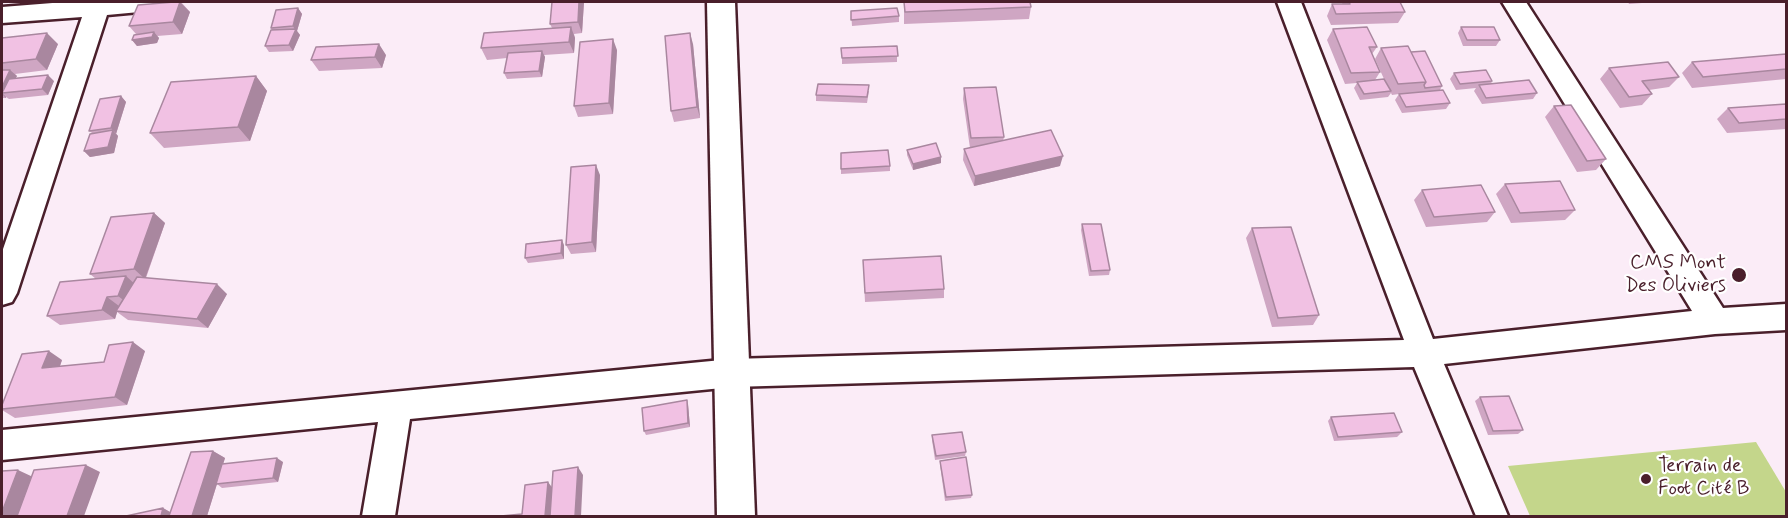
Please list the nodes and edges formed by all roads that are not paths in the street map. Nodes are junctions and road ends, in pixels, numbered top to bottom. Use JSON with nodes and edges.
{"nodes":[{"id":1,"x":161,"y":2,"type":"edge"},
{"id":2,"x":721,"y":2,"type":"edge"},
{"id":3,"x":1289,"y":2,"type":"edge"},
{"id":4,"x":1514,"y":2,"type":"edge"},
{"id":5,"x":98,"y":4,"type":"edge"},
{"id":6,"x":2,"y":15,"type":"edge"},
{"id":7,"x":2,"y":293,"type":"edge"},
{"id":8,"x":1786,"y":317,"type":"edge"},
{"id":9,"x":1715,"y":321,"type":"junction"},
{"id":10,"x":1424,"y":353,"type":"junction"},
{"id":11,"x":732,"y":373,"type":"junction"},
{"id":12,"x":396,"y":406,"type":"junction"},
{"id":13,"x":2,"y":446,"type":"edge"},
{"id":14,"x":379,"y":516,"type":"edge"},
{"id":15,"x":736,"y":516,"type":"edge"},
{"id":16,"x":1492,"y":516,"type":"edge"}],
"edges":[{"from":1,"to":5,"type":"street"},
{"from":2,"to":11,"type":"street"},
{"from":3,"to":10,"type":"street"},
{"from":4,"to":9,"type":"street"},
{"from":5,"to":6,"type":"street"},
{"from":5,"to":7,"type":"street"},
{"from":8,"to":9,"type":"street"},
{"from":9,"to":10,"type":"street"},
{"from":10,"to":11,"type":"street"},
{"from":10,"to":16,"type":"street"},
{"from":11,"to":12,"type":"street"},
{"from":11,"to":15,"type":"street"},
{"from":12,"to":13,"type":"street"},
{"from":12,"to":14,"type":"street"}]}
